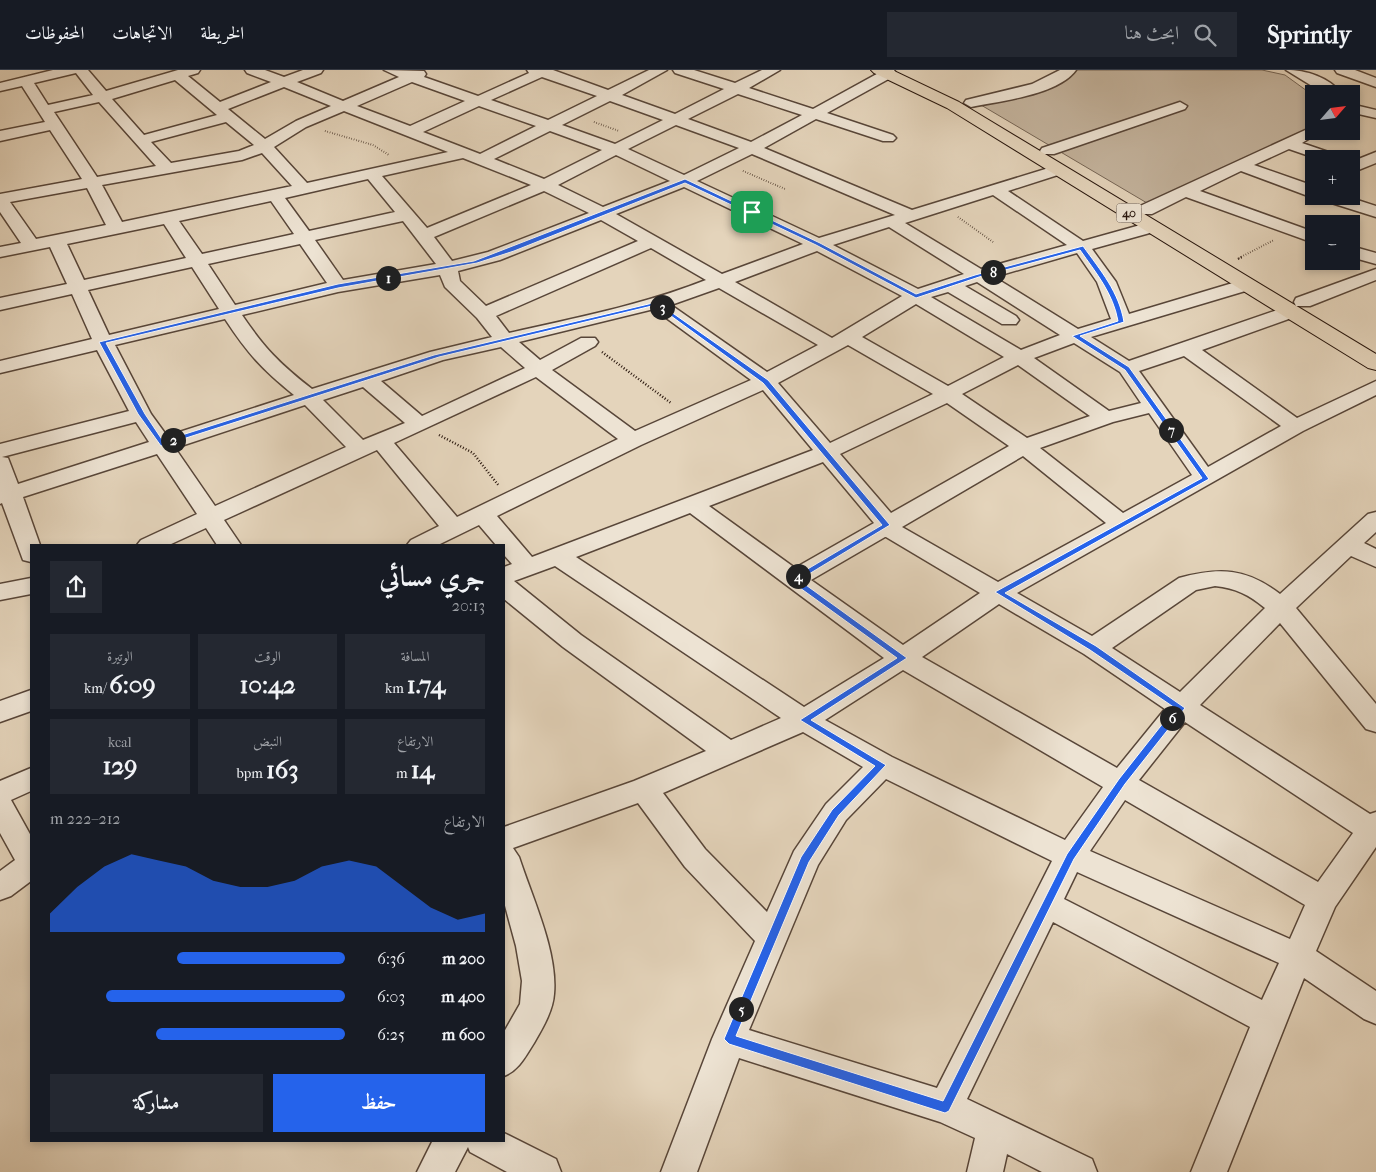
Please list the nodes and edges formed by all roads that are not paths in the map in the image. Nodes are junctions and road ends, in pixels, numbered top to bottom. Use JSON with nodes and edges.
{"nodes":[{"id":1,"x":71,"y":70,"type":"edge"},
{"id":2,"x":81,"y":70,"type":"edge"},
{"id":3,"x":193,"y":70,"type":"edge"},
{"id":4,"x":252,"y":70,"type":"edge"},
{"id":5,"x":316,"y":70,"type":"edge"},
{"id":6,"x":391,"y":70,"type":"edge"},
{"id":7,"x":428,"y":70,"type":"edge"},
{"id":8,"x":660,"y":70,"type":"edge"},
{"id":9,"x":680,"y":70,"type":"edge"},
{"id":10,"x":773,"y":70,"type":"edge"},
{"id":11,"x":915,"y":70,"type":"edge"},
{"id":12,"x":1342,"y":70,"type":"edge"},
{"id":13,"x":540,"y":71,"type":"edge"},
{"id":14,"x":1300,"y":71,"type":"edge"},
{"id":15,"x":884,"y":72,"type":"edge"},
{"id":16,"x":1060,"y":72,"type":"edge"},
{"id":17,"x":178,"y":75,"type":"junction"},
{"id":18,"x":411,"y":77,"type":"junction"},
{"id":19,"x":26,"y":82,"type":"junction"},
{"id":20,"x":286,"y":83,"type":"junction"},
{"id":21,"x":1376,"y":83,"type":"edge"},
{"id":22,"x":1321,"y":85,"type":"edge"},
{"id":23,"x":2,"y":86,"type":"edge"},
{"id":24,"x":738,"y":89,"type":"junction"},
{"id":25,"x":611,"y":94,"type":"junction"},
{"id":26,"x":102,"y":97,"type":"junction"},
{"id":27,"x":480,"y":100,"type":"junction"},
{"id":28,"x":971,"y":103,"type":"junction"},
{"id":29,"x":342,"y":106,"type":"junction"},
{"id":30,"x":1180,"y":106,"type":"dead end"},
{"id":31,"x":44,"y":110,"type":"junction"},
{"id":32,"x":1360,"y":111,"type":"edge"},
{"id":33,"x":222,"y":112,"type":"junction"},
{"id":34,"x":817,"y":114,"type":"junction"},
{"id":35,"x":1376,"y":114,"type":"edge"},
{"id":36,"x":678,"y":119,"type":"junction"},
{"id":37,"x":53,"y":125,"type":"junction"},
{"id":38,"x":550,"y":126,"type":"junction"},
{"id":39,"x":410,"y":132,"type":"junction"},
{"id":40,"x":1305,"y":135,"type":"edge"},
{"id":41,"x":0,"y":136,"type":"edge"},
{"id":42,"x":888,"y":138,"type":"dead end"},
{"id":43,"x":141,"y":140,"type":"junction"},
{"id":44,"x":1288,"y":142,"type":"junction"},
{"id":45,"x":264,"y":146,"type":"junction"},
{"id":46,"x":754,"y":147,"type":"junction"},
{"id":47,"x":614,"y":149,"type":"junction"},
{"id":48,"x":1310,"y":150,"type":"edge"},
{"id":49,"x":1048,"y":152,"type":"junction"},
{"id":50,"x":466,"y":153,"type":"junction"},
{"id":51,"x":1376,"y":157,"type":"edge"},
{"id":52,"x":482,"y":159,"type":"junction"},
{"id":53,"x":1360,"y":163,"type":"edge"},
{"id":54,"x":1238,"y":166,"type":"junction"},
{"id":55,"x":1360,"y":168,"type":"edge"},
{"id":56,"x":168,"y":169,"type":"junction"},
{"id":57,"x":1058,"y":170,"type":"junction"},
{"id":58,"x":372,"y":173,"type":"junction"},
{"id":59,"x":1376,"y":173,"type":"edge"},
{"id":60,"x":685,"y":181,"type":"junction"},
{"id":61,"x":93,"y":183,"type":"junction"},
{"id":62,"x":545,"y":185,"type":"junction"},
{"id":63,"x":1305,"y":187,"type":"edge"},
{"id":64,"x":303,"y":188,"type":"junction"},
{"id":65,"x":994,"y":189,"type":"junction"},
{"id":66,"x":1184,"y":191,"type":"junction"},
{"id":67,"x":275,"y":195,"type":"junction"},
{"id":68,"x":0,"y":199,"type":"edge"},
{"id":69,"x":1355,"y":205,"type":"edge"},
{"id":70,"x":1376,"y":212,"type":"edge"},
{"id":71,"x":602,"y":213,"type":"junction"},
{"id":72,"x":910,"y":214,"type":"junction"},
{"id":73,"x":406,"y":215,"type":"junction"},
{"id":74,"x":169,"y":218,"type":"junction"},
{"id":75,"x":1148,"y":218,"type":"junction"},
{"id":76,"x":891,"y":221,"type":"junction"},
{"id":77,"x":116,"y":228,"type":"junction"},
{"id":78,"x":424,"y":235,"type":"junction"},
{"id":79,"x":1305,"y":235,"type":"edge"},
{"id":80,"x":303,"y":237,"type":"junction"},
{"id":81,"x":56,"y":240,"type":"junction"},
{"id":82,"x":651,"y":242,"type":"junction"},
{"id":83,"x":818,"y":244,"type":"junction"},
{"id":84,"x":31,"y":245,"type":"junction"},
{"id":85,"x":1081,"y":248,"type":"junction"},
{"id":86,"x":0,"y":252,"type":"edge"},
{"id":87,"x":1360,"y":254,"type":"edge"},
{"id":88,"x":1376,"y":259,"type":"edge"},
{"id":89,"x":199,"y":262,"type":"junction"},
{"id":90,"x":448,"y":268,"type":"junction"},
{"id":91,"x":1376,"y":274,"type":"edge"},
{"id":92,"x":977,"y":276,"type":"junction"},
{"id":93,"x":720,"y":282,"type":"junction"},
{"id":94,"x":950,"y":285,"type":"junction"},
{"id":95,"x":1246,"y":285,"type":"junction"},
{"id":96,"x":338,"y":286,"type":"junction"},
{"id":97,"x":78,"y":288,"type":"junction"},
{"id":98,"x":916,"y":296,"type":"junction"},
{"id":99,"x":657,"y":303,"type":"junction"},
{"id":100,"x":0,"y":304,"type":"edge"},
{"id":101,"x":1296,"y":307,"type":"junction"},
{"id":102,"x":229,"y":311,"type":"junction"},
{"id":103,"x":484,"y":314,"type":"junction"},
{"id":104,"x":1009,"y":320,"type":"dead end"},
{"id":105,"x":1121,"y":322,"type":"junction"},
{"id":106,"x":1075,"y":336,"type":"junction"},
{"id":107,"x":504,"y":340,"type":"junction"},
{"id":108,"x":102,"y":342,"type":"junction"},
{"id":109,"x":588,"y":342,"type":"road end"},
{"id":110,"x":840,"y":342,"type":"junction"},
{"id":111,"x":1376,"y":347,"type":"edge"},
{"id":112,"x":1187,"y":350,"type":"junction"},
{"id":113,"x":1019,"y":357,"type":"junction"},
{"id":114,"x":1376,"y":363,"type":"edge"},
{"id":115,"x":0,"y":367,"type":"edge"},
{"id":116,"x":1127,"y":368,"type":"junction"},
{"id":117,"x":538,"y":369,"type":"junction"},
{"id":118,"x":365,"y":378,"type":"junction"},
{"id":119,"x":766,"y":381,"type":"junction"},
{"id":120,"x":1376,"y":387,"type":"edge"},
{"id":121,"x":948,"y":394,"type":"junction"},
{"id":122,"x":309,"y":397,"type":"junction"},
{"id":123,"x":1152,"y":406,"type":"junction"},
{"id":124,"x":141,"y":414,"type":"junction"},
{"id":125,"x":1106,"y":418,"type":"junction"},
{"id":126,"x":420,"y":425,"type":"junction"},
{"id":127,"x":1296,"y":427,"type":"junction"},
{"id":128,"x":633,"y":440,"type":"junction"},
{"id":129,"x":161,"y":444,"type":"junction"},
{"id":130,"x":370,"y":445,"type":"junction"},
{"id":131,"x":1024,"y":446,"type":"junction"},
{"id":132,"x":0,"y":451,"type":"edge"},
{"id":133,"x":825,"y":453,"type":"junction"},
{"id":134,"x":0,"y":463,"type":"edge"},
{"id":135,"x":1206,"y":479,"type":"junction"},
{"id":136,"x":5,"y":495,"type":"edge"},
{"id":137,"x":692,"y":504,"type":"junction"},
{"id":138,"x":483,"y":514,"type":"junction"},
{"id":139,"x":212,"y":518,"type":"junction"},
{"id":140,"x":1376,"y":519,"type":"edge"},
{"id":141,"x":1122,"y":524,"type":"junction"},
{"id":142,"x":887,"y":525,"type":"junction"},
{"id":143,"x":454,"y":529,"type":"junction"},
{"id":144,"x":428,"y":543,"type":"edge"},
{"id":145,"x":151,"y":544,"type":"edge"},
{"id":146,"x":228,"y":544,"type":"edge"},
{"id":147,"x":500,"y":544,"type":"edge"},
{"id":148,"x":1348,"y":545,"type":"junction"},
{"id":149,"x":30,"y":552,"type":"edge"},
{"id":150,"x":505,"y":554,"type":"edge"},
{"id":151,"x":557,"y":556,"type":"junction"},
{"id":152,"x":1376,"y":559,"type":"edge"},
{"id":153,"x":515,"y":572,"type":"edge"},
{"id":154,"x":793,"y":580,"type":"junction"},
{"id":155,"x":30,"y":586,"type":"edge"},
{"id":156,"x":505,"y":587,"type":"edge"},
{"id":157,"x":0,"y":592,"type":"edge"},
{"id":158,"x":999,"y":592,"type":"junction"},
{"id":159,"x":1281,"y":607,"type":"junction"},
{"id":160,"x":1093,"y":648,"type":"junction"},
{"id":161,"x":903,"y":658,"type":"junction"},
{"id":162,"x":30,"y":700,"type":"edge"},
{"id":163,"x":1180,"y":708,"type":"junction"},
{"id":164,"x":0,"y":712,"type":"edge"},
{"id":165,"x":804,"y":720,"type":"junction"},
{"id":166,"x":1376,"y":722,"type":"edge"},
{"id":167,"x":729,"y":753,"type":"junction"},
{"id":168,"x":882,"y":765,"type":"junction"},
{"id":169,"x":30,"y":779,"type":"edge"},
{"id":170,"x":1122,"y":782,"type":"junction"},
{"id":171,"x":644,"y":789,"type":"junction"},
{"id":172,"x":0,"y":793,"type":"edge"},
{"id":173,"x":0,"y":807,"type":"edge"},
{"id":174,"x":1374,"y":827,"type":"edge"},
{"id":175,"x":505,"y":839,"type":"edge"},
{"id":176,"x":1070,"y":856,"type":"junction"},
{"id":177,"x":505,"y":860,"type":"edge"},
{"id":178,"x":30,"y":862,"type":"edge"},
{"id":179,"x":30,"y":865,"type":"edge"},
{"id":180,"x":0,"y":887,"type":"edge"},
{"id":181,"x":1323,"y":900,"type":"junction"},
{"id":182,"x":1048,"y":905,"type":"junction"},
{"id":183,"x":771,"y":937,"type":"junction"},
{"id":184,"x":1298,"y":957,"type":"junction"},
{"id":185,"x":1376,"y":1009,"type":"edge"},
{"id":186,"x":1269,"y":1020,"type":"junction"},
{"id":187,"x":729,"y":1039,"type":"junction"},
{"id":188,"x":505,"y":1058,"type":"edge"},
{"id":189,"x":945,"y":1107,"type":"junction"},
{"id":190,"x":995,"y":1129,"type":"junction"},
{"id":191,"x":452,"y":1142,"type":"edge"},
{"id":192,"x":486,"y":1142,"type":"edge"},
{"id":193,"x":436,"y":1172,"type":"edge"},
{"id":194,"x":543,"y":1172,"type":"edge"},
{"id":195,"x":679,"y":1172,"type":"edge"},
{"id":196,"x":985,"y":1172,"type":"edge"},
{"id":197,"x":1079,"y":1172,"type":"edge"},
{"id":198,"x":1209,"y":1172,"type":"edge"}],
"edges":[{"from":1,"to":19,"type":"street"},
{"from":2,"to":26,"type":"street"},
{"from":3,"to":17,"type":"street"},
{"from":4,"to":20,"type":"street"},
{"from":5,"to":20,"type":"street"},
{"from":6,"to":18,"type":"street"},
{"from":7,"to":18,"type":"street"},
{"from":8,"to":25,"type":"street"},
{"from":9,"to":24,"type":"street"},
{"from":10,"to":24,"type":"street"},
{"from":11,"to":28,"type":"highway","number":"40"},
{"from":12,"to":21,"type":"street"},
{"from":13,"to":25,"type":"street"},
{"from":13,"to":27,"type":"street"},
{"from":14,"to":22,"type":"street"},
{"from":15,"to":34,"type":"street"},
{"from":15,"to":57,"type":"highway","number":"40"},
{"from":16,"to":28,"type":"street"},
{"from":17,"to":26,"type":"street"},
{"from":17,"to":33,"type":"street"},
{"from":18,"to":27,"type":"street"},
{"from":18,"to":29,"type":"street"},
{"from":19,"to":23,"type":"street"},
{"from":19,"to":31,"type":"street"},
{"from":20,"to":29,"type":"street"},
{"from":20,"to":33,"type":"street"},
{"from":24,"to":34,"type":"street"},
{"from":24,"to":36,"type":"street"},
{"from":25,"to":36,"type":"street"},
{"from":25,"to":38,"type":"street"},
{"from":26,"to":31,"type":"street"},
{"from":26,"to":43,"type":"street"},
{"from":27,"to":38,"type":"street"},
{"from":27,"to":39,"type":"street"},
{"from":28,"to":49,"type":"highway","number":"40"},
{"from":29,"to":39,"type":"street"},
{"from":29,"to":45,"type":"street"},
{"from":30,"to":49,"type":"street"},
{"from":31,"to":37,"type":"street"},
{"from":32,"to":35,"type":"street"},
{"from":33,"to":43,"type":"street"},
{"from":33,"to":45,"type":"street"},
{"from":34,"to":42,"type":"street"},
{"from":34,"to":46,"type":"street"},
{"from":36,"to":46,"type":"street"},
{"from":36,"to":47,"type":"street"},
{"from":37,"to":41,"type":"street"},
{"from":37,"to":61,"type":"street"},
{"from":38,"to":47,"type":"street"},
{"from":38,"to":52,"type":"street"},
{"from":39,"to":50,"type":"street"},
{"from":40,"to":44,"type":"street"},
{"from":43,"to":56,"type":"street"},
{"from":44,"to":48,"type":"street"},
{"from":44,"to":54,"type":"street"},
{"from":45,"to":56,"type":"street"},
{"from":45,"to":64,"type":"street"},
{"from":46,"to":60,"type":"street"},
{"from":46,"to":72,"type":"street"},
{"from":47,"to":60,"type":"street"},
{"from":47,"to":62,"type":"street"},
{"from":49,"to":75,"type":"highway","number":"40"},
{"from":50,"to":52,"type":"street"},
{"from":50,"to":58,"type":"street"},
{"from":51,"to":53,"type":"street"},
{"from":52,"to":62,"type":"street"},
{"from":54,"to":63,"type":"street"},
{"from":54,"to":66,"type":"street"},
{"from":55,"to":59,"type":"street"},
{"from":56,"to":61,"type":"street"},
{"from":57,"to":65,"type":"street"},
{"from":57,"to":75,"type":"highway","number":"40"},
{"from":58,"to":64,"type":"street"},
{"from":58,"to":73,"type":"street"},
{"from":60,"to":71,"type":"street"},
{"from":60,"to":83,"type":"street"},
{"from":61,"to":68,"type":"street"},
{"from":61,"to":77,"type":"street"},
{"from":62,"to":71,"type":"street"},
{"from":62,"to":78,"type":"street"},
{"from":64,"to":67,"type":"street"},
{"from":65,"to":72,"type":"street"},
{"from":65,"to":85,"type":"street"},
{"from":66,"to":75,"type":"street"},
{"from":66,"to":79,"type":"street"},
{"from":67,"to":74,"type":"street"},
{"from":67,"to":80,"type":"street"},
{"from":68,"to":84,"type":"street"},
{"from":69,"to":70,"type":"street"},
{"from":71,"to":82,"type":"street"},
{"from":71,"to":90,"type":"street"},
{"from":72,"to":76,"type":"street"},
{"from":73,"to":78,"type":"street"},
{"from":73,"to":80,"type":"street"},
{"from":74,"to":77,"type":"street"},
{"from":74,"to":89,"type":"street"},
{"from":75,"to":85,"type":"street"},
{"from":75,"to":95,"type":"highway","number":"40"},
{"from":75,"to":101,"type":"highway","number":"40"},
{"from":76,"to":83,"type":"street"},
{"from":76,"to":92,"type":"street"},
{"from":77,"to":81,"type":"street"},
{"from":78,"to":90,"type":"street"},
{"from":80,"to":89,"type":"street"},
{"from":80,"to":96,"type":"street"},
{"from":81,"to":84,"type":"street"},
{"from":81,"to":97,"type":"street"},
{"from":82,"to":93,"type":"street"},
{"from":82,"to":103,"type":"street"},
{"from":83,"to":93,"type":"street"},
{"from":83,"to":98,"type":"street"},
{"from":84,"to":86,"type":"street"},
{"from":85,"to":92,"type":"street"},
{"from":85,"to":105,"type":"street"},
{"from":87,"to":88,"type":"street"},
{"from":89,"to":97,"type":"street"},
{"from":89,"to":102,"type":"street"},
{"from":90,"to":96,"type":"street"},
{"from":90,"to":103,"type":"street"},
{"from":91,"to":101,"type":"street"},
{"from":92,"to":94,"type":"street"},
{"from":92,"to":106,"type":"street"},
{"from":93,"to":99,"type":"street"},
{"from":93,"to":110,"type":"street"},
{"from":94,"to":98,"type":"street"},
{"from":94,"to":104,"type":"street"},
{"from":95,"to":101,"type":"highway","number":"40"},
{"from":95,"to":105,"type":"street"},
{"from":96,"to":102,"type":"street"},
{"from":97,"to":100,"type":"street"},
{"from":97,"to":108,"type":"street"},
{"from":98,"to":110,"type":"street"},
{"from":98,"to":113,"type":"street"},
{"from":99,"to":107,"type":"street"},
{"from":99,"to":119,"type":"street"},
{"from":101,"to":111,"type":"highway","number":"40"},
{"from":101,"to":112,"type":"street"},
{"from":101,"to":114,"type":"highway","number":"40"},
{"from":102,"to":108,"type":"street"},
{"from":102,"to":122,"type":"street"},
{"from":103,"to":107,"type":"street"},
{"from":105,"to":106,"type":"street"},
{"from":106,"to":113,"type":"street"},
{"from":106,"to":116,"type":"street"},
{"from":107,"to":117,"type":"street"},
{"from":107,"to":118,"type":"street"},
{"from":108,"to":115,"type":"street"},
{"from":108,"to":124,"type":"street"},
{"from":109,"to":117,"type":"street"},
{"from":110,"to":119,"type":"street"},
{"from":110,"to":121,"type":"street"},
{"from":112,"to":116,"type":"street"},
{"from":112,"to":127,"type":"street"},
{"from":113,"to":121,"type":"street"},
{"from":113,"to":125,"type":"street"},
{"from":116,"to":123,"type":"street"},
{"from":117,"to":126,"type":"street"},
{"from":117,"to":128,"type":"street"},
{"from":118,"to":122,"type":"street"},
{"from":118,"to":126,"type":"street"},
{"from":119,"to":128,"type":"street"},
{"from":119,"to":133,"type":"street"},
{"from":120,"to":127,"type":"street"},
{"from":121,"to":131,"type":"street"},
{"from":121,"to":133,"type":"street"},
{"from":122,"to":129,"type":"street"},
{"from":122,"to":130,"type":"street"},
{"from":123,"to":125,"type":"street"},
{"from":123,"to":135,"type":"street"},
{"from":124,"to":129,"type":"street"},
{"from":124,"to":132,"type":"street"},
{"from":125,"to":131,"type":"street"},
{"from":126,"to":130,"type":"street"},
{"from":127,"to":135,"type":"street"},
{"from":128,"to":138,"type":"street"},
{"from":129,"to":136,"type":"street"},
{"from":129,"to":139,"type":"street"},
{"from":130,"to":139,"type":"street"},
{"from":130,"to":143,"type":"street"},
{"from":131,"to":141,"type":"street"},
{"from":131,"to":142,"type":"street"},
{"from":133,"to":137,"type":"street"},
{"from":133,"to":142,"type":"street"},
{"from":134,"to":136,"type":"street"},
{"from":135,"to":141,"type":"street"},
{"from":136,"to":149,"type":"street"},
{"from":137,"to":151,"type":"street"},
{"from":137,"to":154,"type":"street"},
{"from":138,"to":143,"type":"street"},
{"from":138,"to":147,"type":"street"},
{"from":139,"to":145,"type":"street"},
{"from":139,"to":146,"type":"street"},
{"from":140,"to":148,"type":"street"},
{"from":141,"to":158,"type":"street"},
{"from":142,"to":154,"type":"street"},
{"from":142,"to":158,"type":"street"},
{"from":143,"to":144,"type":"street"},
{"from":148,"to":152,"type":"street"},
{"from":148,"to":159,"type":"street"},
{"from":150,"to":153,"type":"street"},
{"from":151,"to":153,"type":"street"},
{"from":151,"to":165,"type":"street"},
{"from":154,"to":161,"type":"street"},
{"from":155,"to":157,"type":"street"},
{"from":156,"to":167,"type":"street"},
{"from":158,"to":160,"type":"street"},
{"from":158,"to":161,"type":"street"},
{"from":159,"to":160,"type":"street"},
{"from":159,"to":163,"type":"street"},
{"from":159,"to":166,"type":"street"},
{"from":160,"to":163,"type":"street"},
{"from":161,"to":165,"type":"street"},
{"from":161,"to":170,"type":"street"},
{"from":162,"to":164,"type":"street"},
{"from":163,"to":170,"type":"street"},
{"from":163,"to":174,"type":"street"},
{"from":165,"to":167,"type":"street"},
{"from":165,"to":168,"type":"street"},
{"from":167,"to":171,"type":"street"},
{"from":168,"to":176,"type":"street"},
{"from":168,"to":183,"type":"street"},
{"from":169,"to":172,"type":"street"},
{"from":170,"to":176,"type":"street"},
{"from":170,"to":181,"type":"street"},
{"from":171,"to":175,"type":"street"},
{"from":171,"to":183,"type":"street"},
{"from":173,"to":178,"type":"street"},
{"from":174,"to":181,"type":"street"},
{"from":176,"to":182,"type":"street"},
{"from":176,"to":184,"type":"street"},
{"from":177,"to":188,"type":"street"},
{"from":179,"to":180,"type":"street"},
{"from":181,"to":184,"type":"street"},
{"from":182,"to":186,"type":"street"},
{"from":182,"to":189,"type":"street"},
{"from":183,"to":187,"type":"street"},
{"from":184,"to":185,"type":"street"},
{"from":184,"to":186,"type":"street"},
{"from":186,"to":198,"type":"street"},
{"from":187,"to":189,"type":"street"},
{"from":187,"to":195,"type":"street"},
{"from":189,"to":190,"type":"street"},
{"from":190,"to":196,"type":"street"},
{"from":190,"to":197,"type":"street"},
{"from":191,"to":193,"type":"street"},
{"from":192,"to":194,"type":"street"}]}
